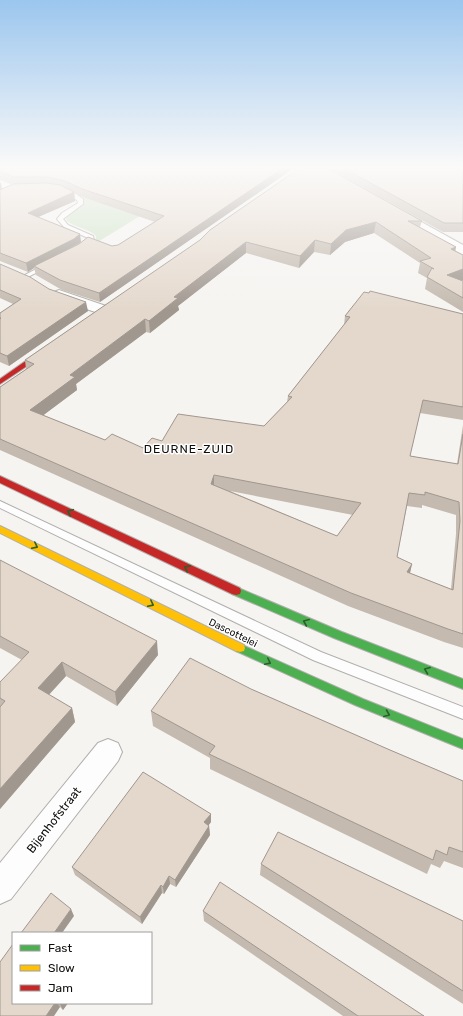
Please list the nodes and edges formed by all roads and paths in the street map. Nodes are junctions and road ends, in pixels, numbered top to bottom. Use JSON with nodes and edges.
{"nodes":[{"id":1,"x":63,"y":215,"type":"edge"},
{"id":2,"x":401,"y":215,"type":"edge"},
{"id":3,"x":78,"y":250,"type":"edge"},
{"id":4,"x":463,"y":251,"type":"edge"},
{"id":5,"x":51,"y":263,"type":"edge"},
{"id":6,"x":18,"y":274,"type":"joint"},
{"id":7,"x":102,"y":311,"type":"edge"},
{"id":8,"x":57,"y":343,"type":"edge"},
{"id":9,"x":0,"y":382,"type":"edge"},
{"id":10,"x":0,"y":479,"type":"edge"},
{"id":11,"x":0,"y":504,"type":"edge"},
{"id":12,"x":0,"y":529,"type":"edge"},
{"id":13,"x":463,"y":684,"type":"edge"},
{"id":14,"x":463,"y":713,"type":"edge"},
{"id":15,"x":463,"y":744,"type":"edge"},
{"id":16,"x":108,"y":752,"type":"dead end"},
{"id":17,"x":0,"y":888,"type":"edge"}],
"edges":[{"from":1,"to":3,"type":"lane"},
{"from":2,"to":4,"type":"street"},
{"from":5,"to":6,"type":"lane"},
{"from":6,"to":7,"type":"street"},
{"from":8,"to":9,"type":"street"},
{"from":13,"to":10,"type":"street","one_way":true},
{"from":11,"to":14,"type":"lane"},
{"from":12,"to":15,"type":"street","name":"Dascottelei","one_way":true},
{"from":16,"to":17,"type":"street","name":"Bijenhofstraat"}]}
